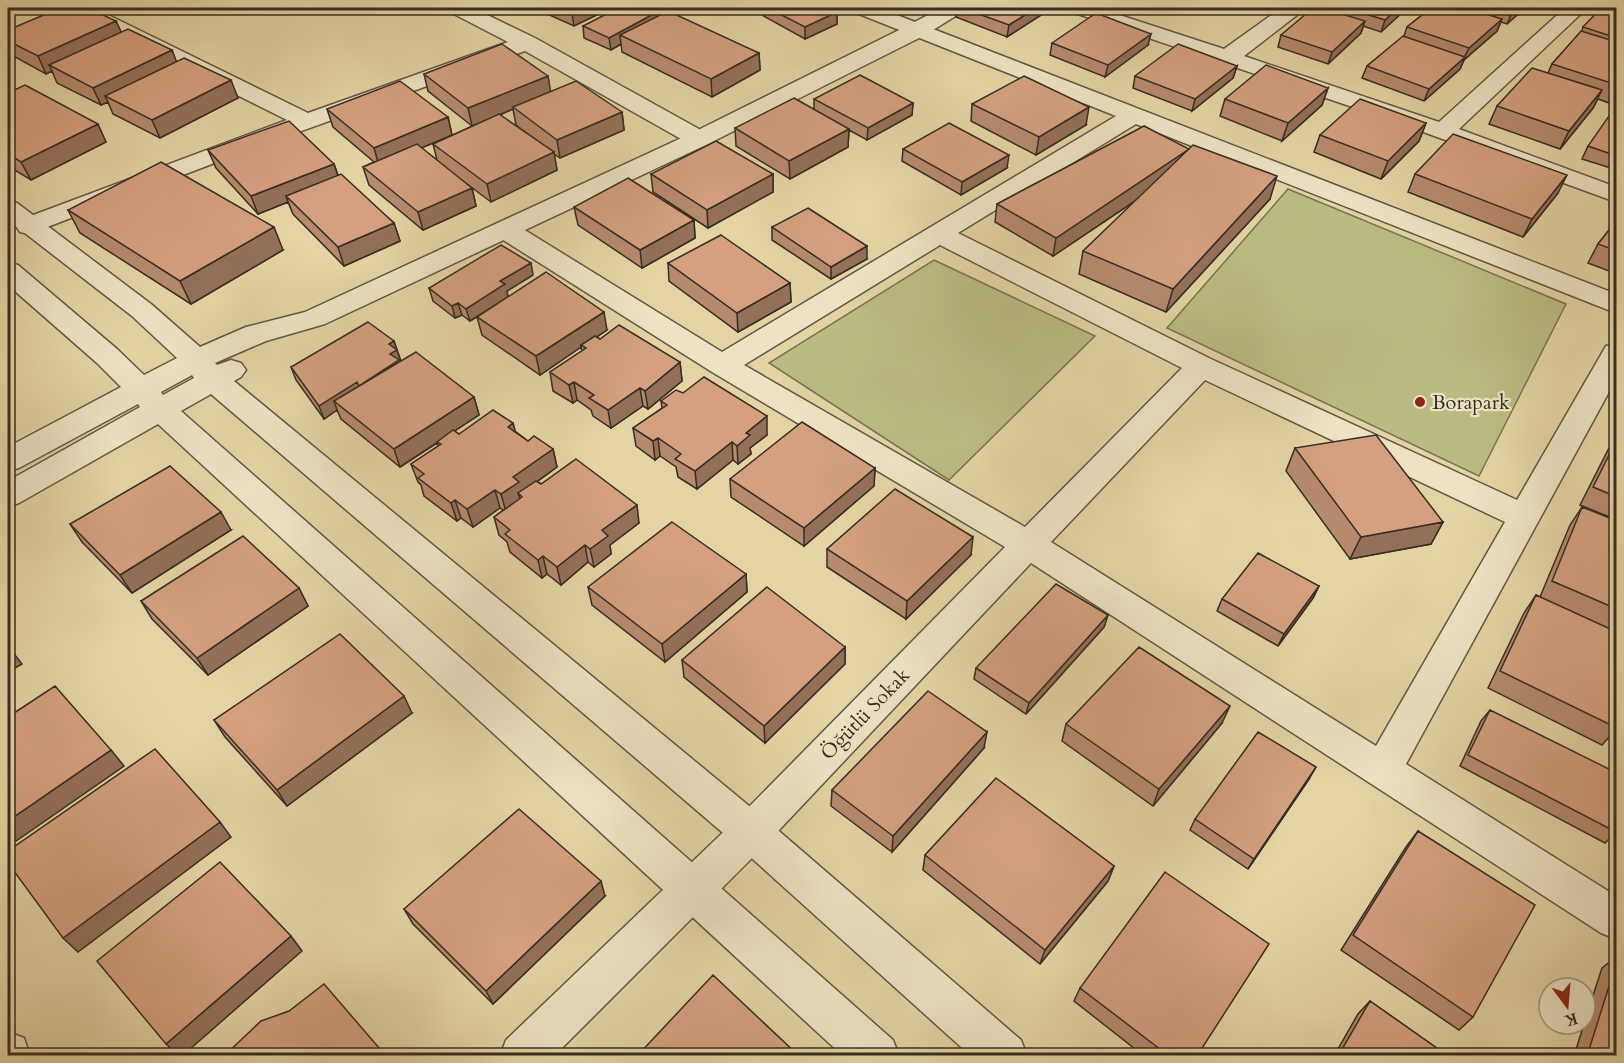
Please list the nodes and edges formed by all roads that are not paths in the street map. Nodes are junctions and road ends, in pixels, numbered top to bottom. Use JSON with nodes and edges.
{"nodes":[{"id":1,"x":457,"y":8,"type":"edge"},
{"id":2,"x":861,"y":8,"type":"edge"},
{"id":3,"x":955,"y":8,"type":"edge"},
{"id":4,"x":1079,"y":8,"type":"edge"},
{"id":5,"x":1294,"y":8,"type":"edge"},
{"id":6,"x":1577,"y":8,"type":"edge"},
{"id":7,"x":73,"y":11,"type":"edge"},
{"id":8,"x":917,"y":30,"type":"junction"},
{"id":9,"x":527,"y":42,"type":"junction"},
{"id":10,"x":1229,"y":56,"type":"junction"},
{"id":11,"x":1135,"y":115,"type":"junction"},
{"id":12,"x":308,"y":121,"type":"junction"},
{"id":13,"x":1442,"y":132,"type":"junction"},
{"id":14,"x":699,"y":139,"type":"junction"},
{"id":15,"x":1617,"y":195,"type":"edge"},
{"id":16,"x":18,"y":217,"type":"edge"},
{"id":17,"x":506,"y":230,"type":"junction"},
{"id":18,"x":939,"y":234,"type":"junction"},
{"id":19,"x":8,"y":271,"type":"edge"},
{"id":20,"x":1617,"y":304,"type":"edge"},
{"id":21,"x":1617,"y":353,"type":"edge"},
{"id":22,"x":722,"y":365,"type":"junction"},
{"id":23,"x":1201,"y":366,"type":"junction"},
{"id":24,"x":205,"y":370,"type":"junction"},
{"id":25,"x":151,"y":400,"type":"junction"},
{"id":26,"x":8,"y":460,"type":"edge"},
{"id":27,"x":8,"y":495,"type":"edge"},
{"id":28,"x":1525,"y":518,"type":"junction"},
{"id":29,"x":1029,"y":546,"type":"junction"},
{"id":30,"x":1383,"y":769,"type":"junction"},
{"id":31,"x":751,"y":832,"type":"junction"},
{"id":32,"x":692,"y":888,"type":"junction"},
{"id":33,"x":1617,"y":919,"type":"edge"},
{"id":34,"x":522,"y":1056,"type":"edge"},
{"id":35,"x":877,"y":1056,"type":"edge"},
{"id":36,"x":1005,"y":1056,"type":"edge"}],
"edges":[{"from":1,"to":9,"type":"street"},
{"from":2,"to":8,"type":"street"},
{"from":3,"to":8,"type":"street"},
{"from":4,"to":10,"type":"street"},
{"from":5,"to":10,"type":"street"},
{"from":6,"to":13,"type":"street"},
{"from":7,"to":12,"type":"street"},
{"from":8,"to":11,"type":"street"},
{"from":8,"to":14,"type":"street"},
{"from":9,"to":12,"type":"street"},
{"from":9,"to":14,"type":"street"},
{"from":10,"to":13,"type":"street"},
{"from":11,"to":18,"type":"street"},
{"from":11,"to":20,"type":"street"},
{"from":12,"to":16,"type":"street"},
{"from":13,"to":15,"type":"street"},
{"from":14,"to":17,"type":"street"},
{"from":16,"to":24,"type":"street"},
{"from":17,"to":22,"type":"street"},
{"from":17,"to":24,"type":"street"},
{"from":18,"to":22,"type":"street"},
{"from":18,"to":23,"type":"street"},
{"from":19,"to":25,"type":"street"},
{"from":21,"to":28,"type":"street"},
{"from":22,"to":29,"type":"street"},
{"from":23,"to":28,"type":"street"},
{"from":23,"to":29,"type":"street","name":"Öğütlü Sokak"},
{"from":24,"to":25,"type":"street"},
{"from":24,"to":31,"type":"street"},
{"from":25,"to":26,"type":"street"},
{"from":25,"to":27,"type":"street"},
{"from":25,"to":32,"type":"street"},
{"from":28,"to":30,"type":"street"},
{"from":29,"to":30,"type":"street"},
{"from":29,"to":31,"type":"street","name":"Öğütlü Sokak"},
{"from":30,"to":33,"type":"street"},
{"from":31,"to":32,"type":"street","name":"Öğütlü Sokak"},
{"from":31,"to":36,"type":"street"},
{"from":32,"to":34,"type":"street","name":"Öğütlü Sokak"},
{"from":32,"to":35,"type":"street"}]}
